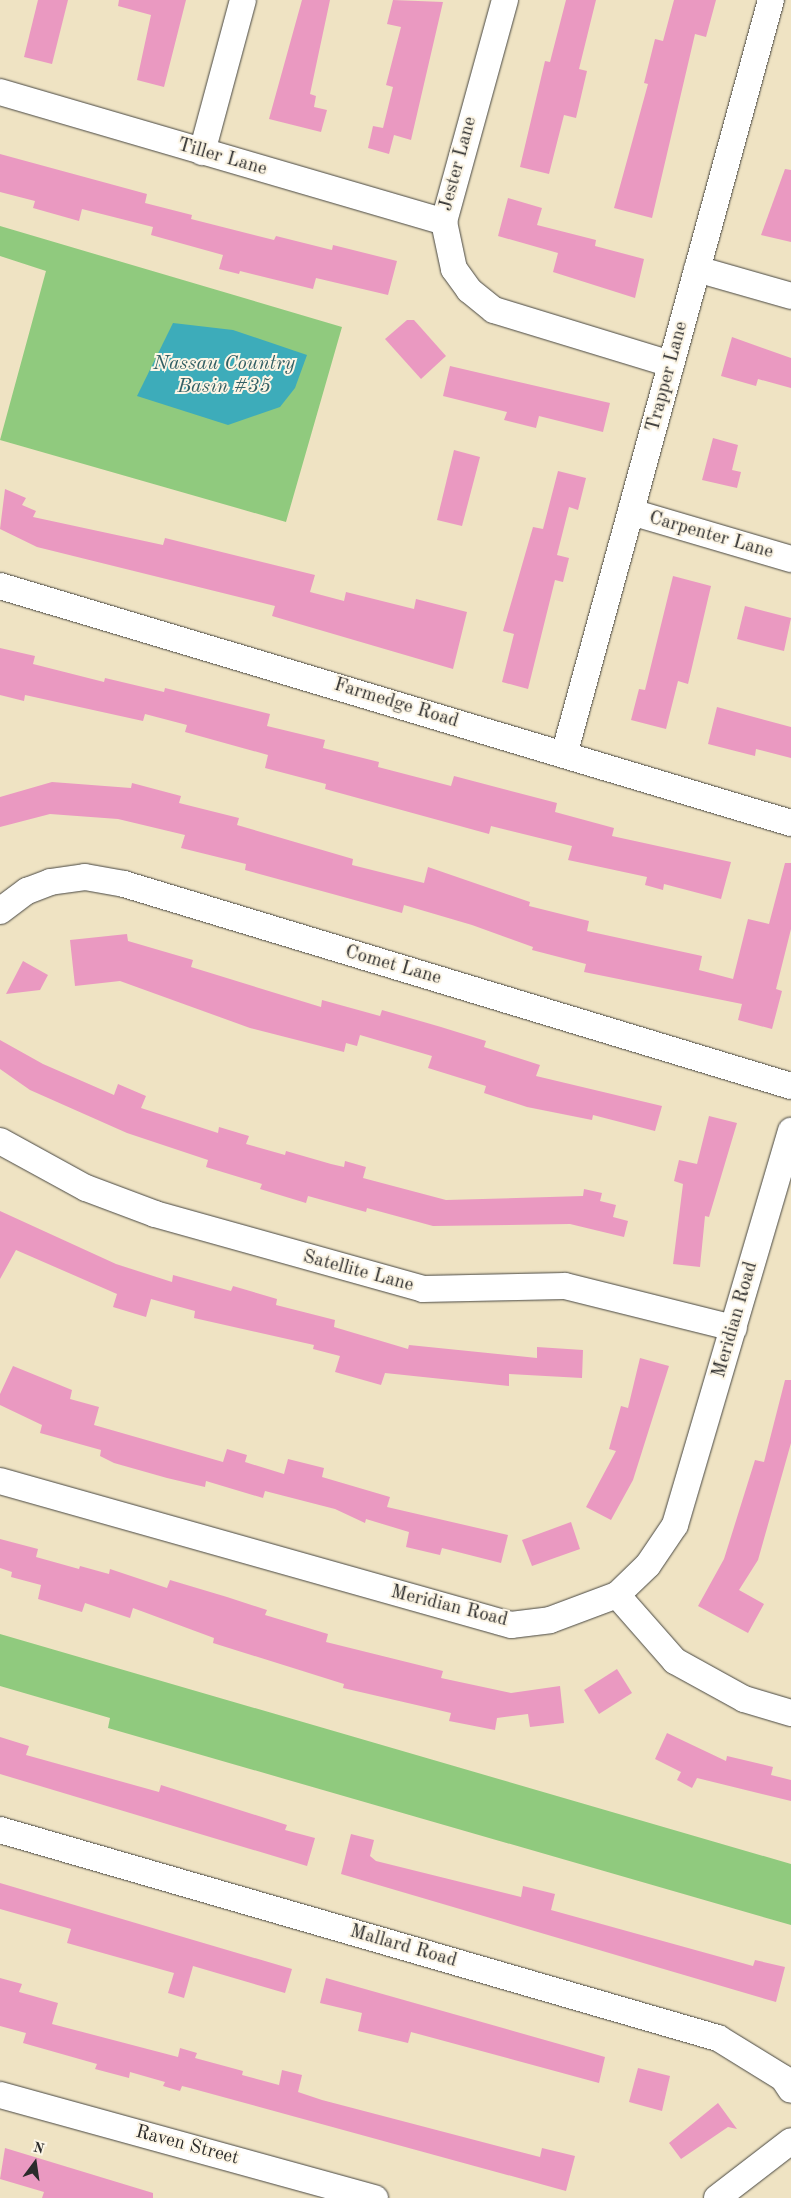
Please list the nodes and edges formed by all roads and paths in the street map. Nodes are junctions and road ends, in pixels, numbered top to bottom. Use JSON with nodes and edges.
{"nodes":[{"id":1,"x":243,"y":0,"type":"edge"},
{"id":2,"x":505,"y":0,"type":"edge"},
{"id":3,"x":771,"y":0,"type":"edge"},
{"id":4,"x":0,"y":92,"type":"edge"},
{"id":5,"x":202,"y":152,"type":"junction"},
{"id":6,"x":444,"y":222,"type":"junction"},
{"id":7,"x":697,"y":269,"type":"junction"},
{"id":8,"x":791,"y":296,"type":"edge"},
{"id":9,"x":671,"y":364,"type":"junction"},
{"id":10,"x":630,"y":512,"type":"junction"},
{"id":11,"x":791,"y":559,"type":"edge"},
{"id":12,"x":0,"y":586,"type":"edge"},
{"id":13,"x":564,"y":755,"type":"junction"},
{"id":14,"x":791,"y":823,"type":"edge"},
{"id":15,"x":0,"y":911,"type":"edge"},
{"id":16,"x":791,"y":1086,"type":"edge"},
{"id":17,"x":791,"y":1131,"type":"edge"},
{"id":18,"x":0,"y":1140,"type":"edge"},
{"id":19,"x":734,"y":1328,"type":"junction"},
{"id":20,"x":0,"y":1481,"type":"edge"},
{"id":21,"x":617,"y":1595,"type":"junction"},
{"id":22,"x":791,"y":1713,"type":"edge"},
{"id":23,"x":0,"y":1830,"type":"edge"},
{"id":24,"x":791,"y":2090,"type":"edge"},
{"id":25,"x":0,"y":2095,"type":"edge"},
{"id":26,"x":791,"y":2141,"type":"edge"},
{"id":27,"x":375,"y":2198,"type":"edge"},
{"id":28,"x":717,"y":2198,"type":"edge"}],
"edges":[{"from":1,"to":5,"type":"street"},
{"from":2,"to":6,"type":"street","name":"Jester Lane"},
{"from":3,"to":7,"type":"street","name":"Trapper Lane"},
{"from":4,"to":5,"type":"street","name":"Tiller Lane"},
{"from":5,"to":6,"type":"street","name":"Tiller Lane"},
{"from":6,"to":9,"type":"street","name":"Jester Lane"},
{"from":7,"to":8,"type":"street"},
{"from":7,"to":9,"type":"street","name":"Trapper Lane"},
{"from":9,"to":10,"type":"street","name":"Trapper Lane"},
{"from":10,"to":11,"type":"street","name":"Carpenter Lane"},
{"from":10,"to":13,"type":"street","name":"Trapper Lane"},
{"from":12,"to":13,"type":"street","name":"Farmedge Road"},
{"from":13,"to":14,"type":"street","name":"Farmedge Road"},
{"from":15,"to":16,"type":"street","name":"Comet Lane"},
{"from":17,"to":19,"type":"street","name":"Meridian Road"},
{"from":18,"to":19,"type":"street","name":"Satellite Lane"},
{"from":19,"to":21,"type":"street","name":"Meridian Road"},
{"from":20,"to":21,"type":"street","name":"Meridian Road"},
{"from":21,"to":22,"type":"street"},
{"from":23,"to":24,"type":"street","name":"Mallard Road"},
{"from":25,"to":27,"type":"street","name":"Raven Street"},
{"from":26,"to":28,"type":"street"}]}
